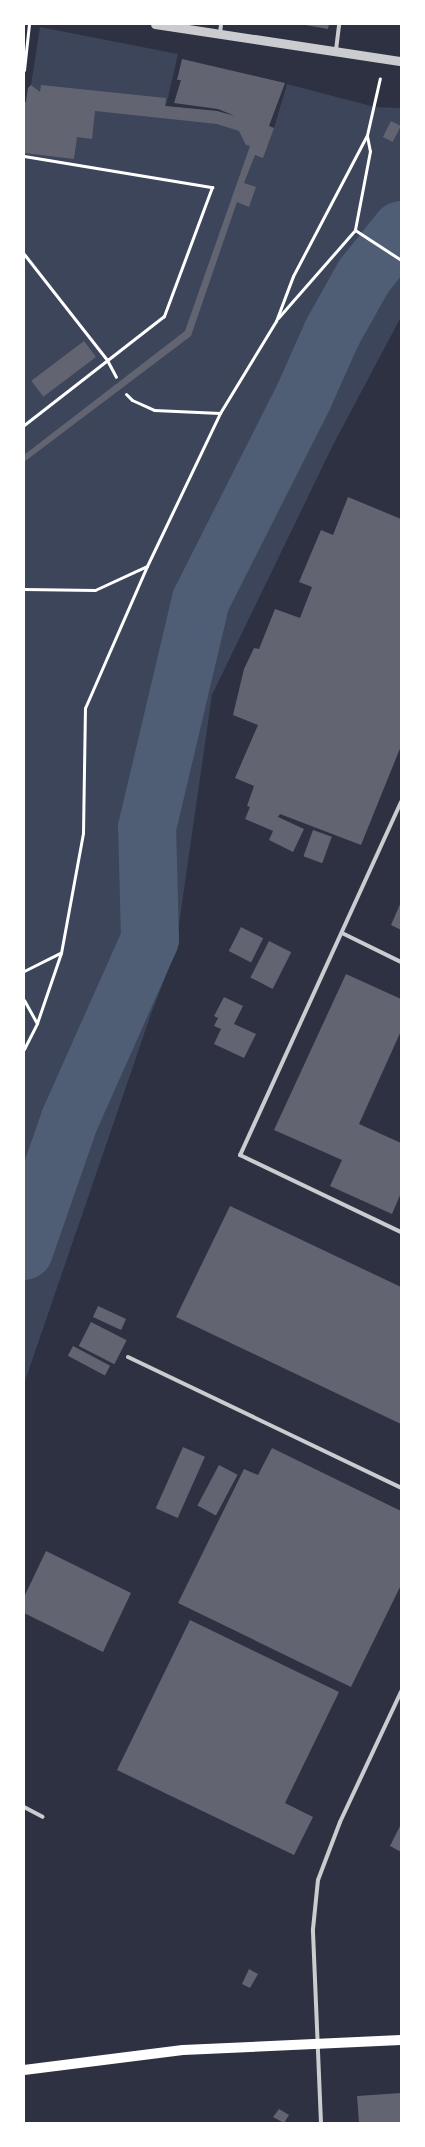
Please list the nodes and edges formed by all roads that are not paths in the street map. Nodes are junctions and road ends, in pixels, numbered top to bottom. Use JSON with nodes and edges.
{"nodes":[{"id":1,"x":155,"y":24,"type":"edge"},
{"id":2,"x":221,"y":24,"type":"edge"},
{"id":3,"x":339,"y":24,"type":"edge"},
{"id":4,"x":220,"y":34,"type":"junction"},
{"id":5,"x":336,"y":52,"type":"junction"},
{"id":6,"x":401,"y":62,"type":"edge"},
{"id":7,"x":401,"y":802,"type":"edge"},
{"id":8,"x":342,"y":933,"type":"junction"},
{"id":9,"x":401,"y":962,"type":"edge"},
{"id":10,"x":401,"y":1232,"type":"edge"},
{"id":11,"x":128,"y":1357,"type":"dead end"},
{"id":12,"x":401,"y":1488,"type":"edge"},
{"id":13,"x":401,"y":1692,"type":"edge"},
{"id":14,"x":24,"y":1807,"type":"edge"},
{"id":15,"x":43,"y":1817,"type":"dead end"},
{"id":16,"x":401,"y":2040,"type":"edge"},
{"id":17,"x":318,"y":2043,"type":"junction"},
{"id":18,"x":24,"y":2070,"type":"edge"},
{"id":19,"x":321,"y":2123,"type":"edge"}],
"edges":[{"from":1,"to":4,"type":"street"},
{"from":2,"to":4,"type":"lane"},
{"from":3,"to":5,"type":"lane"},
{"from":4,"to":5,"type":"street"},
{"from":5,"to":6,"type":"street"},
{"from":7,"to":8,"type":"lane"},
{"from":8,"to":9,"type":"lane"},
{"from":8,"to":10,"type":"lane"},
{"from":11,"to":12,"type":"lane"},
{"from":13,"to":17,"type":"lane"},
{"from":14,"to":15,"type":"lane"},
{"from":16,"to":17,"type":"main road"},
{"from":17,"to":18,"type":"main road"},
{"from":17,"to":19,"type":"lane"}]}
